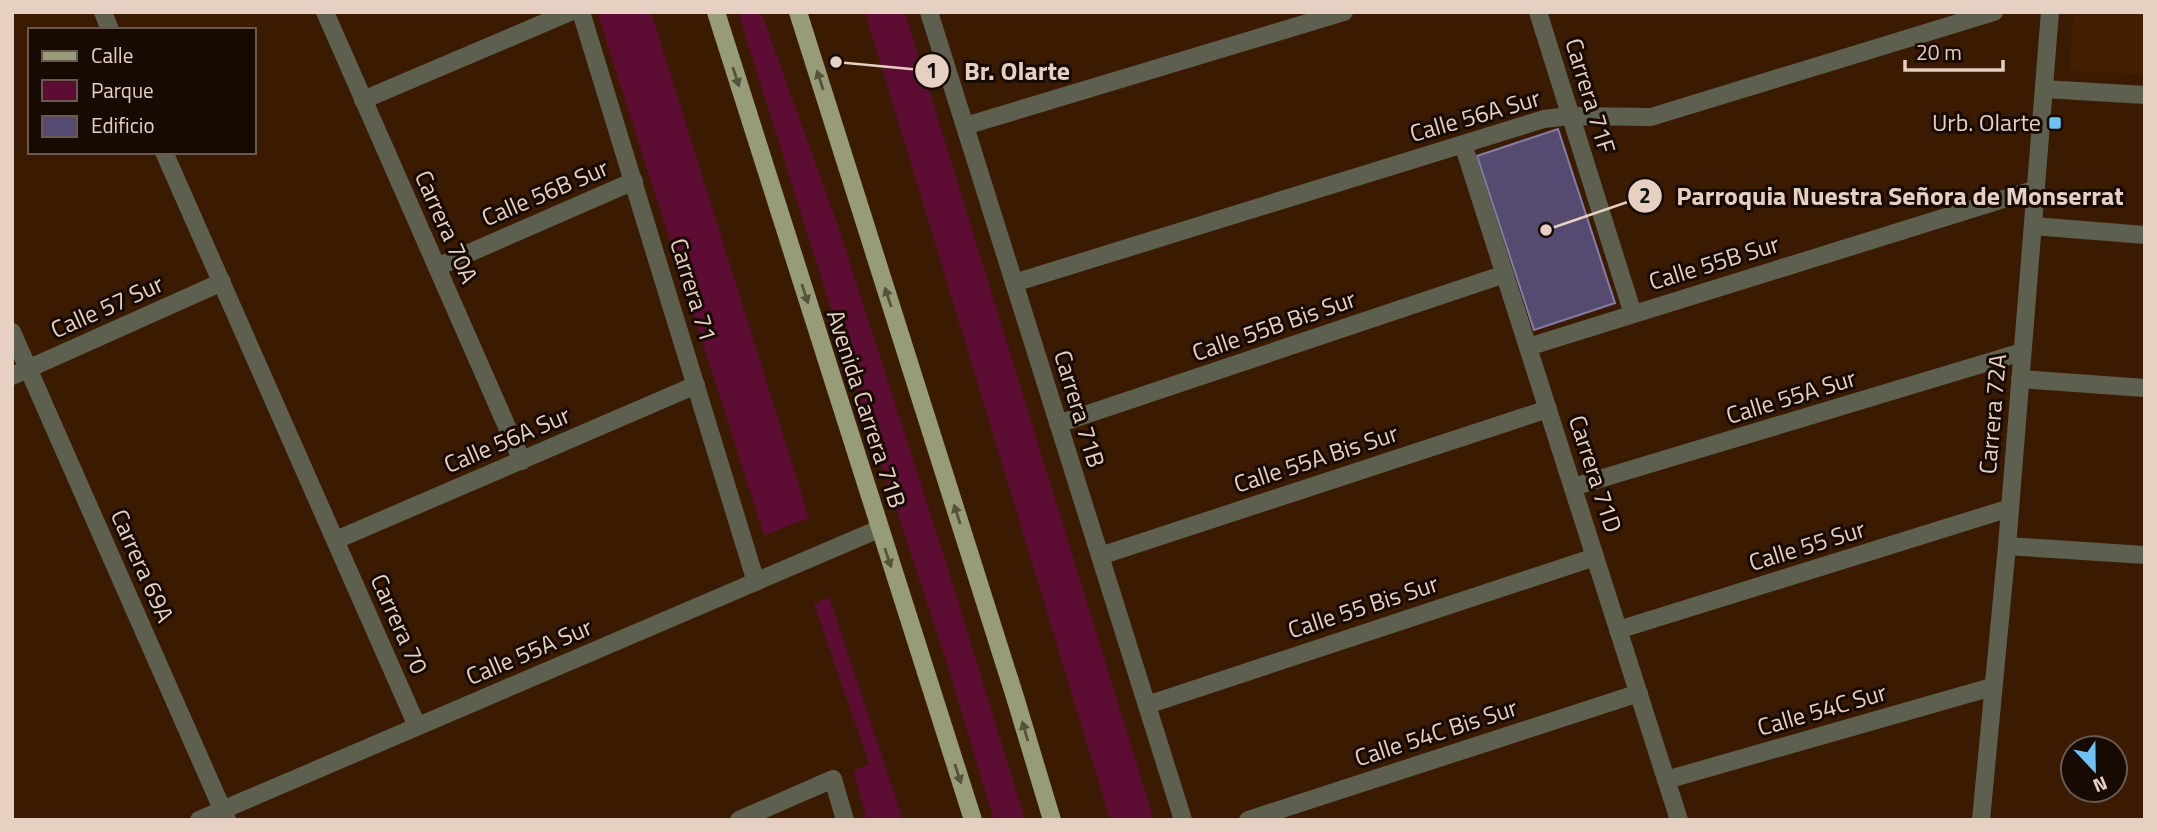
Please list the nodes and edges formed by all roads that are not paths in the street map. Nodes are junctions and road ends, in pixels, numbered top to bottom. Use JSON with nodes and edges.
{"nodes":[{"id":1,"x":325,"y":12,"type":"edge"},
{"id":2,"x":570,"y":12,"type":"edge"},
{"id":3,"x":581,"y":12,"type":"edge"},
{"id":4,"x":716,"y":12,"type":"edge"},
{"id":5,"x":798,"y":12,"type":"edge"},
{"id":6,"x":929,"y":12,"type":"edge"},
{"id":7,"x":1344,"y":12,"type":"edge"},
{"id":8,"x":1538,"y":12,"type":"edge"},
{"id":9,"x":1994,"y":12,"type":"edge"},
{"id":10,"x":2050,"y":12,"type":"edge"},
{"id":11,"x":2044,"y":89,"type":"junction"},
{"id":12,"x":2145,"y":95,"type":"edge"},
{"id":13,"x":363,"y":100,"type":"junction"},
{"id":14,"x":1570,"y":116,"type":"junction"},
{"id":15,"x":965,"y":126,"type":"junction"},
{"id":16,"x":1463,"y":144,"type":"junction"},
{"id":17,"x":165,"y":154,"type":"edge"},
{"id":18,"x":634,"y":181,"type":"junction"},
{"id":19,"x":2036,"y":189,"type":"junction"},
{"id":20,"x":2033,"y":226,"type":"junction"},
{"id":21,"x":2145,"y":235,"type":"edge"},
{"id":22,"x":437,"y":267,"type":"junction"},
{"id":23,"x":1505,"y":274,"type":"junction"},
{"id":24,"x":222,"y":282,"type":"junction"},
{"id":25,"x":1014,"y":283,"type":"junction"},
{"id":26,"x":1633,"y":314,"type":"junction"},
{"id":27,"x":12,"y":332,"type":"edge"},
{"id":28,"x":1528,"y":347,"type":"junction"},
{"id":29,"x":2022,"y":352,"type":"junction"},
{"id":30,"x":20,"y":373,"type":"edge"},
{"id":31,"x":2020,"y":379,"type":"junction"},
{"id":32,"x":696,"y":385,"type":"junction"},
{"id":33,"x":2145,"y":388,"type":"edge"},
{"id":34,"x":1548,"y":409,"type":"junction"},
{"id":35,"x":1058,"y":424,"type":"junction"},
{"id":36,"x":522,"y":461,"type":"junction"},
{"id":37,"x":1573,"y":487,"type":"junction"},
{"id":38,"x":2010,"y":508,"type":"junction"},
{"id":39,"x":879,"y":529,"type":"junction"},
{"id":40,"x":336,"y":540,"type":"junction"},
{"id":41,"x":2007,"y":546,"type":"junction"},
{"id":42,"x":2145,"y":555,"type":"edge"},
{"id":43,"x":1100,"y":556,"type":"junction"},
{"id":44,"x":1595,"y":556,"type":"junction"},
{"id":45,"x":756,"y":582,"type":"junction"},
{"id":46,"x":1618,"y":630,"type":"junction"},
{"id":47,"x":1992,"y":687,"type":"junction"},
{"id":48,"x":1639,"y":693,"type":"junction"},
{"id":49,"x":1146,"y":705,"type":"junction"},
{"id":50,"x":417,"y":726,"type":"junction"},
{"id":51,"x":1666,"y":780,"type":"junction"},
{"id":52,"x":224,"y":814,"type":"edge"},
{"id":53,"x":198,"y":820,"type":"edge"},
{"id":54,"x":739,"y":820,"type":"edge"},
{"id":55,"x":845,"y":820,"type":"edge"},
{"id":56,"x":972,"y":820,"type":"edge"},
{"id":57,"x":1052,"y":820,"type":"edge"},
{"id":58,"x":1182,"y":820,"type":"edge"},
{"id":59,"x":1248,"y":820,"type":"edge"},
{"id":60,"x":1679,"y":820,"type":"edge"},
{"id":61,"x":1981,"y":820,"type":"edge"}],
"edges":[{"from":1,"to":13,"type":"street","name":"Carrera 70A"},
{"from":2,"to":13,"type":"street"},
{"from":3,"to":18,"type":"street","name":"Carrera 71"},
{"from":4,"to":39,"type":"main road","name":"Avenida Carrera 71B","one_way":true},
{"from":57,"to":5,"type":"main road","one_way":true},
{"from":6,"to":15,"type":"street","name":"Carrera 71B"},
{"from":7,"to":15,"type":"street"},
{"from":8,"to":14,"type":"street","name":"Carrera 71F"},
{"from":9,"to":14,"type":"street","name":"Calle 56A Sur"},
{"from":10,"to":11,"type":"street","name":"Carrera 72A"},
{"from":11,"to":12,"type":"street"},
{"from":11,"to":19,"type":"street","name":"Carrera 72A"},
{"from":13,"to":22,"type":"street","name":"Carrera 70A"},
{"from":14,"to":16,"type":"street","name":"Calle 56A Sur"},
{"from":14,"to":26,"type":"street","name":"Carrera 71F"},
{"from":15,"to":25,"type":"street","name":"Carrera 71B"},
{"from":16,"to":23,"type":"street","name":"Carrera 71D"},
{"from":16,"to":25,"type":"street","name":"Calle 56A Sur"},
{"from":17,"to":24,"type":"street"},
{"from":18,"to":22,"type":"street","name":"Calle 56B Sur"},
{"from":18,"to":32,"type":"street","name":"Carrera 71"},
{"from":19,"to":20,"type":"street","name":"Carrera 72A"},
{"from":19,"to":26,"type":"street","name":"Calle 55B Sur"},
{"from":20,"to":21,"type":"street"},
{"from":20,"to":29,"type":"street","name":"Carrera 72A"},
{"from":22,"to":36,"type":"street","name":"Carrera 70A"},
{"from":23,"to":28,"type":"street","name":"Carrera 71D"},
{"from":23,"to":35,"type":"street","name":"Calle 55B Bis Sur"},
{"from":24,"to":30,"type":"street","name":"Calle 57 Sur"},
{"from":24,"to":40,"type":"street"},
{"from":25,"to":35,"type":"street","name":"Carrera 71B"},
{"from":26,"to":28,"type":"street","name":"Calle 55B Sur"},
{"from":27,"to":30,"type":"street","name":"Carrera 69A"},
{"from":28,"to":34,"type":"street","name":"Carrera 71D"},
{"from":29,"to":31,"type":"street","name":"Carrera 72A"},
{"from":29,"to":37,"type":"street","name":"Calle 55A Sur"},
{"from":30,"to":52,"type":"street","name":"Carrera 69A"},
{"from":31,"to":33,"type":"street"},
{"from":31,"to":38,"type":"street","name":"Carrera 72A"},
{"from":32,"to":36,"type":"street","name":"Calle 56A Sur"},
{"from":32,"to":45,"type":"street","name":"Carrera 71"},
{"from":34,"to":37,"type":"street","name":"Carrera 71D"},
{"from":34,"to":43,"type":"street","name":"Calle 55A Bis Sur"},
{"from":35,"to":43,"type":"street","name":"Carrera 71B"},
{"from":36,"to":40,"type":"street","name":"Calle 56A Sur"},
{"from":37,"to":44,"type":"street","name":"Carrera 71D"},
{"from":38,"to":41,"type":"street","name":"Carrera 72A"},
{"from":38,"to":46,"type":"street","name":"Calle 55 Sur"},
{"from":39,"to":45,"type":"street","name":"Calle 55A Sur"},
{"from":39,"to":56,"type":"main road","name":"Avenida Carrera 71B","one_way":true},
{"from":40,"to":50,"type":"street","name":"Carrera 70"},
{"from":41,"to":42,"type":"street"},
{"from":41,"to":47,"type":"street","name":"Carrera 72A"},
{"from":43,"to":49,"type":"street","name":"Carrera 71B"},
{"from":44,"to":46,"type":"street","name":"Carrera 71D"},
{"from":44,"to":49,"type":"street","name":"Calle 55 Bis Sur"},
{"from":45,"to":50,"type":"street","name":"Calle 55A Sur"},
{"from":46,"to":48,"type":"street","name":"Carrera 71D"},
{"from":47,"to":51,"type":"street","name":"Calle 54C Sur"},
{"from":47,"to":61,"type":"street","name":"Carrera 72A"},
{"from":48,"to":51,"type":"street","name":"Carrera 71D"},
{"from":48,"to":59,"type":"street","name":"Calle 54C Bis Sur"},
{"from":49,"to":58,"type":"street","name":"Carrera 71B"},
{"from":50,"to":52,"type":"street","name":"Calle 55A Sur"},
{"from":51,"to":60,"type":"street","name":"Carrera 71D"},
{"from":52,"to":53,"type":"street","name":"Calle 55A Sur"},
{"from":54,"to":55,"type":"street"}]}
